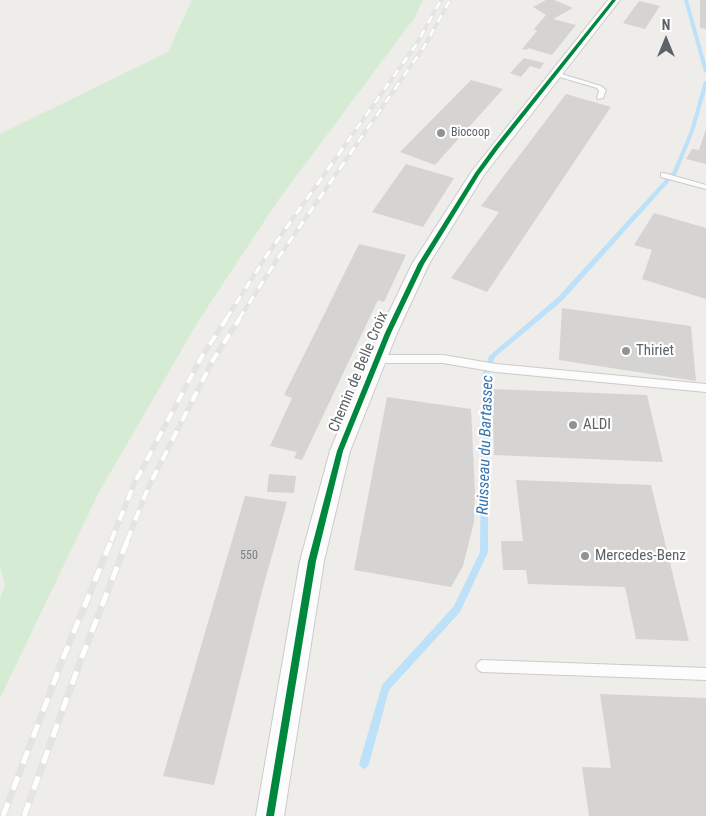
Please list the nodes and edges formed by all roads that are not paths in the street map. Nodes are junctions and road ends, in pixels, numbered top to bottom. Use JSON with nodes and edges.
{"nodes":[{"id":1,"x":614,"y":0,"type":"edge"},
{"id":2,"x":555,"y":74,"type":"junction"},
{"id":3,"x":600,"y":98,"type":"dead end"},
{"id":4,"x":664,"y":175,"type":"dead end"},
{"id":5,"x":706,"y":187,"type":"edge"},
{"id":6,"x":377,"y":359,"type":"junction"},
{"id":7,"x":706,"y":388,"type":"edge"},
{"id":8,"x":482,"y":666,"type":"dead end"},
{"id":9,"x":706,"y":674,"type":"edge"},
{"id":10,"x":270,"y":816,"type":"edge"}],
"edges":[{"from":1,"to":2,"type":"street","name":"Chemin de Belle Croix"},
{"from":2,"to":3,"type":"lane"},
{"from":2,"to":6,"type":"street","name":"Chemin de Belle Croix"},
{"from":4,"to":5,"type":"lane"},
{"from":6,"to":7,"type":"lane"},
{"from":6,"to":10,"type":"street","name":"Chemin de Belle Croix"},
{"from":8,"to":9,"type":"lane"}]}
